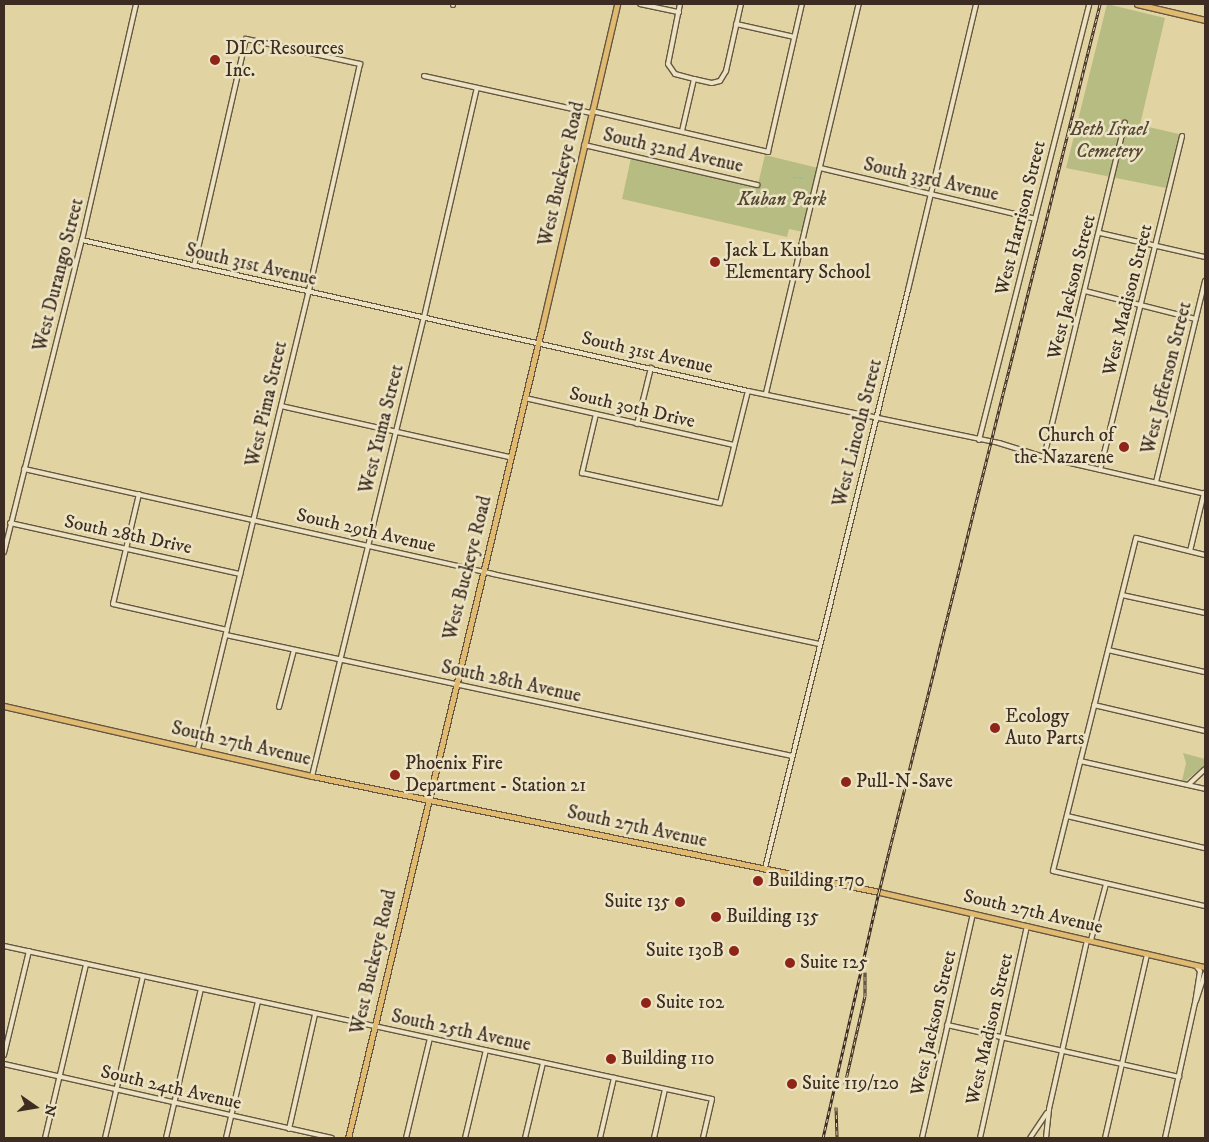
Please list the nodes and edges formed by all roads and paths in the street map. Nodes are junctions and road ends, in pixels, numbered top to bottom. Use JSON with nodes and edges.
{"nodes":[{"id":1,"x":136,"y":4,"type":"edge"},
{"id":2,"x":617,"y":4,"type":"edge"},
{"id":3,"x":640,"y":4,"type":"edge"},
{"id":4,"x":680,"y":4,"type":"edge"},
{"id":5,"x":741,"y":4,"type":"edge"},
{"id":6,"x":802,"y":4,"type":"edge"},
{"id":7,"x":859,"y":4,"type":"edge"},
{"id":8,"x":976,"y":4,"type":"edge"},
{"id":9,"x":1089,"y":4,"type":"edge"},
{"id":10,"x":1137,"y":4,"type":"edge"},
{"id":11,"x":678,"y":12,"type":"junction"},
{"id":12,"x":1205,"y":20,"type":"edge"},
{"id":13,"x":736,"y":24,"type":"junction"},
{"id":14,"x":794,"y":37,"type":"junction"},
{"id":15,"x":424,"y":76,"type":"dead end"},
{"id":16,"x":694,"y":79,"type":"junction"},
{"id":17,"x":477,"y":88,"type":"junction"},
{"id":18,"x":592,"y":112,"type":"junction"},
{"id":19,"x":1125,"y":123,"type":"dead end"},
{"id":20,"x":682,"y":131,"type":"junction"},
{"id":21,"x":1182,"y":136,"type":"dead end"},
{"id":22,"x":584,"y":145,"type":"junction"},
{"id":23,"x":820,"y":168,"type":"junction"},
{"id":24,"x":756,"y":185,"type":"dead end"},
{"id":25,"x":932,"y":194,"type":"junction"},
{"id":26,"x":1035,"y":220,"type":"junction"},
{"id":27,"x":1100,"y":233,"type":"junction"},
{"id":28,"x":82,"y":240,"type":"junction"},
{"id":29,"x":1155,"y":246,"type":"junction"},
{"id":30,"x":1205,"y":257,"type":"edge"},
{"id":31,"x":194,"y":266,"type":"junction"},
{"id":32,"x":1205,"y":281,"type":"edge"},
{"id":33,"x":309,"y":290,"type":"junction"},
{"id":34,"x":1085,"y":291,"type":"junction"},
{"id":35,"x":1140,"y":305,"type":"junction"},
{"id":36,"x":424,"y":317,"type":"junction"},
{"id":37,"x":1196,"y":318,"type":"junction"},
{"id":38,"x":538,"y":343,"type":"junction"},
{"id":39,"x":650,"y":368,"type":"junction"},
{"id":40,"x":748,"y":390,"type":"junction"},
{"id":41,"x":766,"y":393,"type":"junction"},
{"id":42,"x":525,"y":398,"type":"junction"},
{"id":43,"x":281,"y":406,"type":"junction"},
{"id":44,"x":596,"y":414,"type":"junction"},
{"id":45,"x":876,"y":417,"type":"junction"},
{"id":46,"x":637,"y":424,"type":"junction"},
{"id":47,"x":396,"y":431,"type":"junction"},
{"id":48,"x":979,"y":440,"type":"junction"},
{"id":49,"x":734,"y":445,"type":"junction"},
{"id":50,"x":510,"y":457,"type":"junction"},
{"id":51,"x":1044,"y":457,"type":"junction"},
{"id":52,"x":24,"y":469,"type":"junction"},
{"id":53,"x":1100,"y":470,"type":"junction"},
{"id":54,"x":1156,"y":482,"type":"junction"},
{"id":55,"x":138,"y":494,"type":"junction"},
{"id":56,"x":1205,"y":494,"type":"edge"},
{"id":57,"x":254,"y":520,"type":"junction"},
{"id":58,"x":4,"y":523,"type":"edge"},
{"id":59,"x":10,"y":525,"type":"junction"},
{"id":60,"x":4,"y":529,"type":"edge"},
{"id":61,"x":368,"y":546,"type":"junction"},
{"id":62,"x":126,"y":548,"type":"junction"},
{"id":63,"x":1190,"y":551,"type":"junction"},
{"id":64,"x":4,"y":552,"type":"edge"},
{"id":65,"x":1205,"y":555,"type":"edge"},
{"id":66,"x":483,"y":571,"type":"junction"},
{"id":67,"x":240,"y":574,"type":"junction"},
{"id":68,"x":1122,"y":595,"type":"junction"},
{"id":69,"x":1205,"y":614,"type":"edge"},
{"id":70,"x":226,"y":633,"type":"junction"},
{"id":71,"x":820,"y":644,"type":"junction"},
{"id":72,"x":294,"y":650,"type":"junction"},
{"id":73,"x":1108,"y":650,"type":"junction"},
{"id":74,"x":340,"y":660,"type":"junction"},
{"id":75,"x":1205,"y":672,"type":"edge"},
{"id":76,"x":455,"y":685,"type":"junction"},
{"id":77,"x":4,"y":706,"type":"edge"},
{"id":78,"x":1094,"y":706,"type":"junction"},
{"id":79,"x":280,"y":707,"type":"dead end"},
{"id":80,"x":1205,"y":731,"type":"edge"},
{"id":81,"x":198,"y":750,"type":"junction"},
{"id":82,"x":792,"y":756,"type":"junction"},
{"id":83,"x":1080,"y":761,"type":"junction"},
{"id":84,"x":1205,"y":769,"type":"edge"},
{"id":85,"x":312,"y":776,"type":"junction"},
{"id":86,"x":1188,"y":785,"type":"junction"},
{"id":87,"x":1205,"y":789,"type":"edge"},
{"id":88,"x":428,"y":799,"type":"junction"},
{"id":89,"x":1067,"y":816,"type":"junction"},
{"id":90,"x":1205,"y":848,"type":"edge"},
{"id":91,"x":765,"y":868,"type":"junction"},
{"id":92,"x":1106,"y":884,"type":"junction"},
{"id":93,"x":1205,"y":906,"type":"edge"},
{"id":94,"x":973,"y":914,"type":"junction"},
{"id":95,"x":1028,"y":926,"type":"junction"},
{"id":96,"x":1089,"y":940,"type":"junction"},
{"id":97,"x":4,"y":946,"type":"edge"},
{"id":98,"x":29,"y":951,"type":"junction"},
{"id":99,"x":1146,"y":954,"type":"junction"},
{"id":100,"x":86,"y":964,"type":"junction"},
{"id":101,"x":1196,"y":965,"type":"junction"},
{"id":102,"x":1205,"y":967,"type":"edge"},
{"id":103,"x":1205,"y":974,"type":"edge"},
{"id":104,"x":143,"y":976,"type":"junction"},
{"id":105,"x":201,"y":989,"type":"junction"},
{"id":106,"x":258,"y":1002,"type":"junction"},
{"id":107,"x":1195,"y":1002,"type":"junction"},
{"id":108,"x":315,"y":1014,"type":"junction"},
{"id":109,"x":947,"y":1025,"type":"junction"},
{"id":110,"x":374,"y":1026,"type":"junction"},
{"id":111,"x":430,"y":1038,"type":"junction"},
{"id":112,"x":1002,"y":1038,"type":"junction"},
{"id":113,"x":486,"y":1050,"type":"junction"},
{"id":114,"x":1062,"y":1051,"type":"junction"},
{"id":115,"x":4,"y":1055,"type":"edge"},
{"id":116,"x":543,"y":1063,"type":"junction"},
{"id":117,"x":4,"y":1064,"type":"edge"},
{"id":118,"x":1121,"y":1064,"type":"junction"},
{"id":119,"x":59,"y":1077,"type":"junction"},
{"id":120,"x":1179,"y":1077,"type":"junction"},
{"id":121,"x":614,"y":1078,"type":"junction"},
{"id":122,"x":665,"y":1088,"type":"junction"},
{"id":123,"x":117,"y":1090,"type":"junction"},
{"id":124,"x":174,"y":1103,"type":"junction"},
{"id":125,"x":1049,"y":1109,"type":"junction"},
{"id":126,"x":231,"y":1116,"type":"junction"},
{"id":127,"x":289,"y":1129,"type":"junction"},
{"id":128,"x":45,"y":1138,"type":"edge"},
{"id":129,"x":105,"y":1138,"type":"edge"},
{"id":130,"x":166,"y":1138,"type":"edge"},
{"id":131,"x":226,"y":1138,"type":"edge"},
{"id":132,"x":332,"y":1138,"type":"edge"},
{"id":133,"x":348,"y":1138,"type":"edge"},
{"id":134,"x":406,"y":1138,"type":"edge"},
{"id":135,"x":465,"y":1138,"type":"edge"},
{"id":136,"x":525,"y":1138,"type":"edge"},
{"id":137,"x":600,"y":1138,"type":"edge"},
{"id":138,"x":654,"y":1138,"type":"edge"},
{"id":139,"x":703,"y":1138,"type":"edge"},
{"id":140,"x":922,"y":1138,"type":"edge"},
{"id":141,"x":980,"y":1138,"type":"edge"},
{"id":142,"x":1030,"y":1138,"type":"edge"},
{"id":143,"x":1046,"y":1138,"type":"edge"},
{"id":144,"x":1105,"y":1138,"type":"edge"},
{"id":145,"x":1165,"y":1138,"type":"edge"}],
"edges":[{"from":1,"to":28,"type":"street","name":"West Durango Street"},
{"from":2,"to":18,"type":"main road","name":"West Buckeye Road"},
{"from":3,"to":11,"type":"street"},
{"from":4,"to":11,"type":"street"},
{"from":5,"to":13,"type":"street"},
{"from":6,"to":14,"type":"street"},
{"from":7,"to":23,"type":"street"},
{"from":8,"to":25,"type":"street","name":"West Lincoln Street"},
{"from":9,"to":26,"type":"street","name":"West Harrison Street"},
{"from":10,"to":12,"type":"main road"},
{"from":11,"to":16,"type":"street"},
{"from":13,"to":14,"type":"street"},
{"from":13,"to":16,"type":"street"},
{"from":14,"to":20,"type":"street"},
{"from":15,"to":17,"type":"street"},
{"from":16,"to":20,"type":"street"},
{"from":17,"to":18,"type":"street"},
{"from":17,"to":36,"type":"street","name":"West Yuma Street"},
{"from":18,"to":20,"type":"street"},
{"from":18,"to":22,"type":"main road","name":"West Buckeye Road"},
{"from":19,"to":27,"type":"street","name":"West Jackson Street"},
{"from":21,"to":29,"type":"street","name":"West Madison Street"},
{"from":22,"to":24,"type":"street","name":"South 32nd Avenue"},
{"from":22,"to":38,"type":"main road","name":"West Buckeye Road"},
{"from":23,"to":25,"type":"street","name":"South 33rd Avenue"},
{"from":23,"to":41,"type":"street"},
{"from":25,"to":26,"type":"street","name":"South 33rd Avenue"},
{"from":25,"to":45,"type":"street","name":"West Lincoln Street"},
{"from":26,"to":48,"type":"street","name":"West Harrison Street"},
{"from":27,"to":29,"type":"street"},
{"from":27,"to":34,"type":"street","name":"West Jackson Street"},
{"from":28,"to":31,"type":"street","name":"South 31st Avenue"},
{"from":28,"to":52,"type":"street","name":"West Durango Street"},
{"from":29,"to":30,"type":"street"},
{"from":29,"to":35,"type":"street","name":"West Madison Street"},
{"from":31,"to":33,"type":"street","name":"South 31st Avenue"},
{"from":31,"to":33,"type":"street","name":"West Pima Street"},
{"from":32,"to":37,"type":"street","name":"West Jefferson Street"},
{"from":33,"to":36,"type":"street","name":"South 31st Avenue"},
{"from":33,"to":43,"type":"street","name":"West Pima Street"},
{"from":34,"to":35,"type":"street"},
{"from":34,"to":51,"type":"street","name":"West Jackson Street"},
{"from":35,"to":37,"type":"street"},
{"from":35,"to":53,"type":"street","name":"West Madison Street"},
{"from":36,"to":38,"type":"street","name":"South 31st Avenue"},
{"from":36,"to":47,"type":"street","name":"West Yuma Street"},
{"from":37,"to":54,"type":"street","name":"West Jefferson Street"},
{"from":38,"to":39,"type":"street","name":"South 31st Avenue"},
{"from":38,"to":42,"type":"main road","name":"West Buckeye Road"},
{"from":39,"to":40,"type":"street","name":"South 31st Avenue"},
{"from":39,"to":46,"type":"street"},
{"from":40,"to":41,"type":"street","name":"South 31st Avenue"},
{"from":40,"to":49,"type":"street"},
{"from":41,"to":45,"type":"street","name":"South 31st Avenue"},
{"from":42,"to":44,"type":"street","name":"South 30th Drive"},
{"from":42,"to":50,"type":"main road","name":"West Buckeye Road"},
{"from":43,"to":47,"type":"street"},
{"from":43,"to":57,"type":"street","name":"West Pima Street"},
{"from":44,"to":46,"type":"street","name":"South 30th Drive"},
{"from":44,"to":49,"type":"street"},
{"from":45,"to":48,"type":"street","name":"South 31st Avenue"},
{"from":45,"to":71,"type":"street","name":"West Lincoln Street"},
{"from":46,"to":49,"type":"street","name":"South 30th Drive"},
{"from":47,"to":50,"type":"street"},
{"from":47,"to":61,"type":"street","name":"West Yuma Street"},
{"from":48,"to":51,"type":"street","name":"South 31st Avenue"},
{"from":50,"to":66,"type":"main road","name":"West Buckeye Road"},
{"from":51,"to":53,"type":"street","name":"South 31st Avenue"},
{"from":52,"to":55,"type":"street","name":"South 29th Avenue"},
{"from":52,"to":59,"type":"street","name":"West Durango Street"},
{"from":53,"to":54,"type":"street","name":"South 31st Avenue"},
{"from":54,"to":56,"type":"street","name":"South 31st Avenue"},
{"from":55,"to":57,"type":"street","name":"South 29th Avenue"},
{"from":55,"to":62,"type":"street"},
{"from":56,"to":63,"type":"street"},
{"from":57,"to":61,"type":"street","name":"South 29th Avenue"},
{"from":57,"to":67,"type":"street","name":"West Pima Street"},
{"from":58,"to":59,"type":"street"},
{"from":59,"to":60,"type":"street"},
{"from":59,"to":62,"type":"street","name":"South 28th Drive"},
{"from":59,"to":64,"type":"street","name":"West Durango Street"},
{"from":61,"to":66,"type":"street","name":"South 29th Avenue"},
{"from":61,"to":74,"type":"street","name":"West Yuma Street"},
{"from":62,"to":67,"type":"street","name":"South 28th Drive"},
{"from":62,"to":70,"type":"street","name":"South 28th Avenue"},
{"from":63,"to":65,"type":"street"},
{"from":63,"to":68,"type":"street"},
{"from":66,"to":71,"type":"street","name":"South 29th Avenue"},
{"from":66,"to":76,"type":"main road","name":"West Buckeye Road"},
{"from":67,"to":70,"type":"street","name":"West Pima Street"},
{"from":68,"to":69,"type":"street"},
{"from":68,"to":73,"type":"street"},
{"from":70,"to":72,"type":"street","name":"South 28th Avenue"},
{"from":70,"to":81,"type":"street","name":"West Pima Street"},
{"from":71,"to":82,"type":"street","name":"West Lincoln Street"},
{"from":72,"to":74,"type":"street","name":"South 28th Avenue"},
{"from":72,"to":79,"type":"street"},
{"from":73,"to":75,"type":"street"},
{"from":73,"to":78,"type":"street"},
{"from":74,"to":76,"type":"street","name":"South 28th Avenue"},
{"from":74,"to":85,"type":"street","name":"West Yuma Street"},
{"from":76,"to":82,"type":"street","name":"South 28th Avenue"},
{"from":76,"to":88,"type":"main road","name":"West Buckeye Road"},
{"from":77,"to":81,"type":"main road","name":"South 27th Avenue"},
{"from":78,"to":80,"type":"street"},
{"from":78,"to":83,"type":"street"},
{"from":81,"to":85,"type":"main road","name":"South 27th Avenue"},
{"from":82,"to":91,"type":"street","name":"West Lincoln Street"},
{"from":83,"to":86,"type":"street"},
{"from":83,"to":89,"type":"street"},
{"from":84,"to":86,"type":"street"},
{"from":85,"to":88,"type":"main road","name":"South 27th Avenue"},
{"from":86,"to":87,"type":"street"},
{"from":88,"to":91,"type":"main road","name":"South 27th Avenue"},
{"from":88,"to":110,"type":"main road","name":"West Buckeye Road"},
{"from":89,"to":90,"type":"street"},
{"from":89,"to":92,"type":"street"},
{"from":91,"to":94,"type":"main road","name":"South 27th Avenue"},
{"from":92,"to":93,"type":"street"},
{"from":92,"to":96,"type":"street"},
{"from":94,"to":95,"type":"main road","name":"South 27th Avenue"},
{"from":94,"to":109,"type":"street","name":"West Jackson Street"},
{"from":95,"to":96,"type":"main road","name":"South 27th Avenue"},
{"from":95,"to":112,"type":"street","name":"West Madison Street"},
{"from":96,"to":99,"type":"main road","name":"South 27th Avenue"},
{"from":96,"to":114,"type":"street"},
{"from":97,"to":98,"type":"street","name":"South 25th Avenue"},
{"from":98,"to":100,"type":"street","name":"South 25th Avenue"},
{"from":98,"to":115,"type":"street"},
{"from":99,"to":101,"type":"main road","name":"South 27th Avenue"},
{"from":99,"to":118,"type":"street"},
{"from":100,"to":104,"type":"street","name":"South 25th Avenue"},
{"from":100,"to":119,"type":"street"},
{"from":101,"to":102,"type":"main road","name":"South 27th Avenue"},
{"from":101,"to":107,"type":"street"},
{"from":103,"to":107,"type":"street"},
{"from":104,"to":105,"type":"street","name":"South 25th Avenue"},
{"from":104,"to":123,"type":"street"},
{"from":105,"to":106,"type":"street","name":"South 25th Avenue"},
{"from":105,"to":124,"type":"street"},
{"from":106,"to":108,"type":"street","name":"South 25th Avenue"},
{"from":106,"to":126,"type":"street"},
{"from":107,"to":120,"type":"street"},
{"from":108,"to":110,"type":"street","name":"South 25th Avenue"},
{"from":108,"to":127,"type":"street"},
{"from":109,"to":112,"type":"street"},
{"from":109,"to":140,"type":"street","name":"West Jackson Street"},
{"from":110,"to":111,"type":"street","name":"South 25th Avenue"},
{"from":110,"to":133,"type":"main road","name":"West Buckeye Road"},
{"from":111,"to":113,"type":"street","name":"South 25th Avenue"},
{"from":111,"to":134,"type":"street"},
{"from":112,"to":114,"type":"street"},
{"from":112,"to":141,"type":"street","name":"West Madison Street"},
{"from":113,"to":116,"type":"street","name":"South 25th Avenue"},
{"from":113,"to":135,"type":"street"},
{"from":114,"to":118,"type":"street"},
{"from":114,"to":125,"type":"street"},
{"from":116,"to":121,"type":"street","name":"South 25th Avenue"},
{"from":116,"to":136,"type":"street"},
{"from":117,"to":119,"type":"street","name":"South 24th Avenue"},
{"from":118,"to":120,"type":"street"},
{"from":118,"to":144,"type":"street"},
{"from":119,"to":123,"type":"street","name":"South 24th Avenue"},
{"from":119,"to":128,"type":"street"},
{"from":120,"to":145,"type":"street"},
{"from":121,"to":122,"type":"street","name":"South 25th Avenue"},
{"from":121,"to":137,"type":"street"},
{"from":122,"to":138,"type":"street"},
{"from":122,"to":139,"type":"street","name":"South 25th Avenue"},
{"from":123,"to":124,"type":"street","name":"South 24th Avenue"},
{"from":123,"to":129,"type":"street"},
{"from":124,"to":126,"type":"street","name":"South 24th Avenue"},
{"from":124,"to":130,"type":"street"},
{"from":125,"to":142,"type":"street"},
{"from":125,"to":143,"type":"street"},
{"from":126,"to":127,"type":"street","name":"South 24th Avenue"},
{"from":126,"to":131,"type":"street"},
{"from":127,"to":132,"type":"street","name":"South 24th Avenue"}]}
